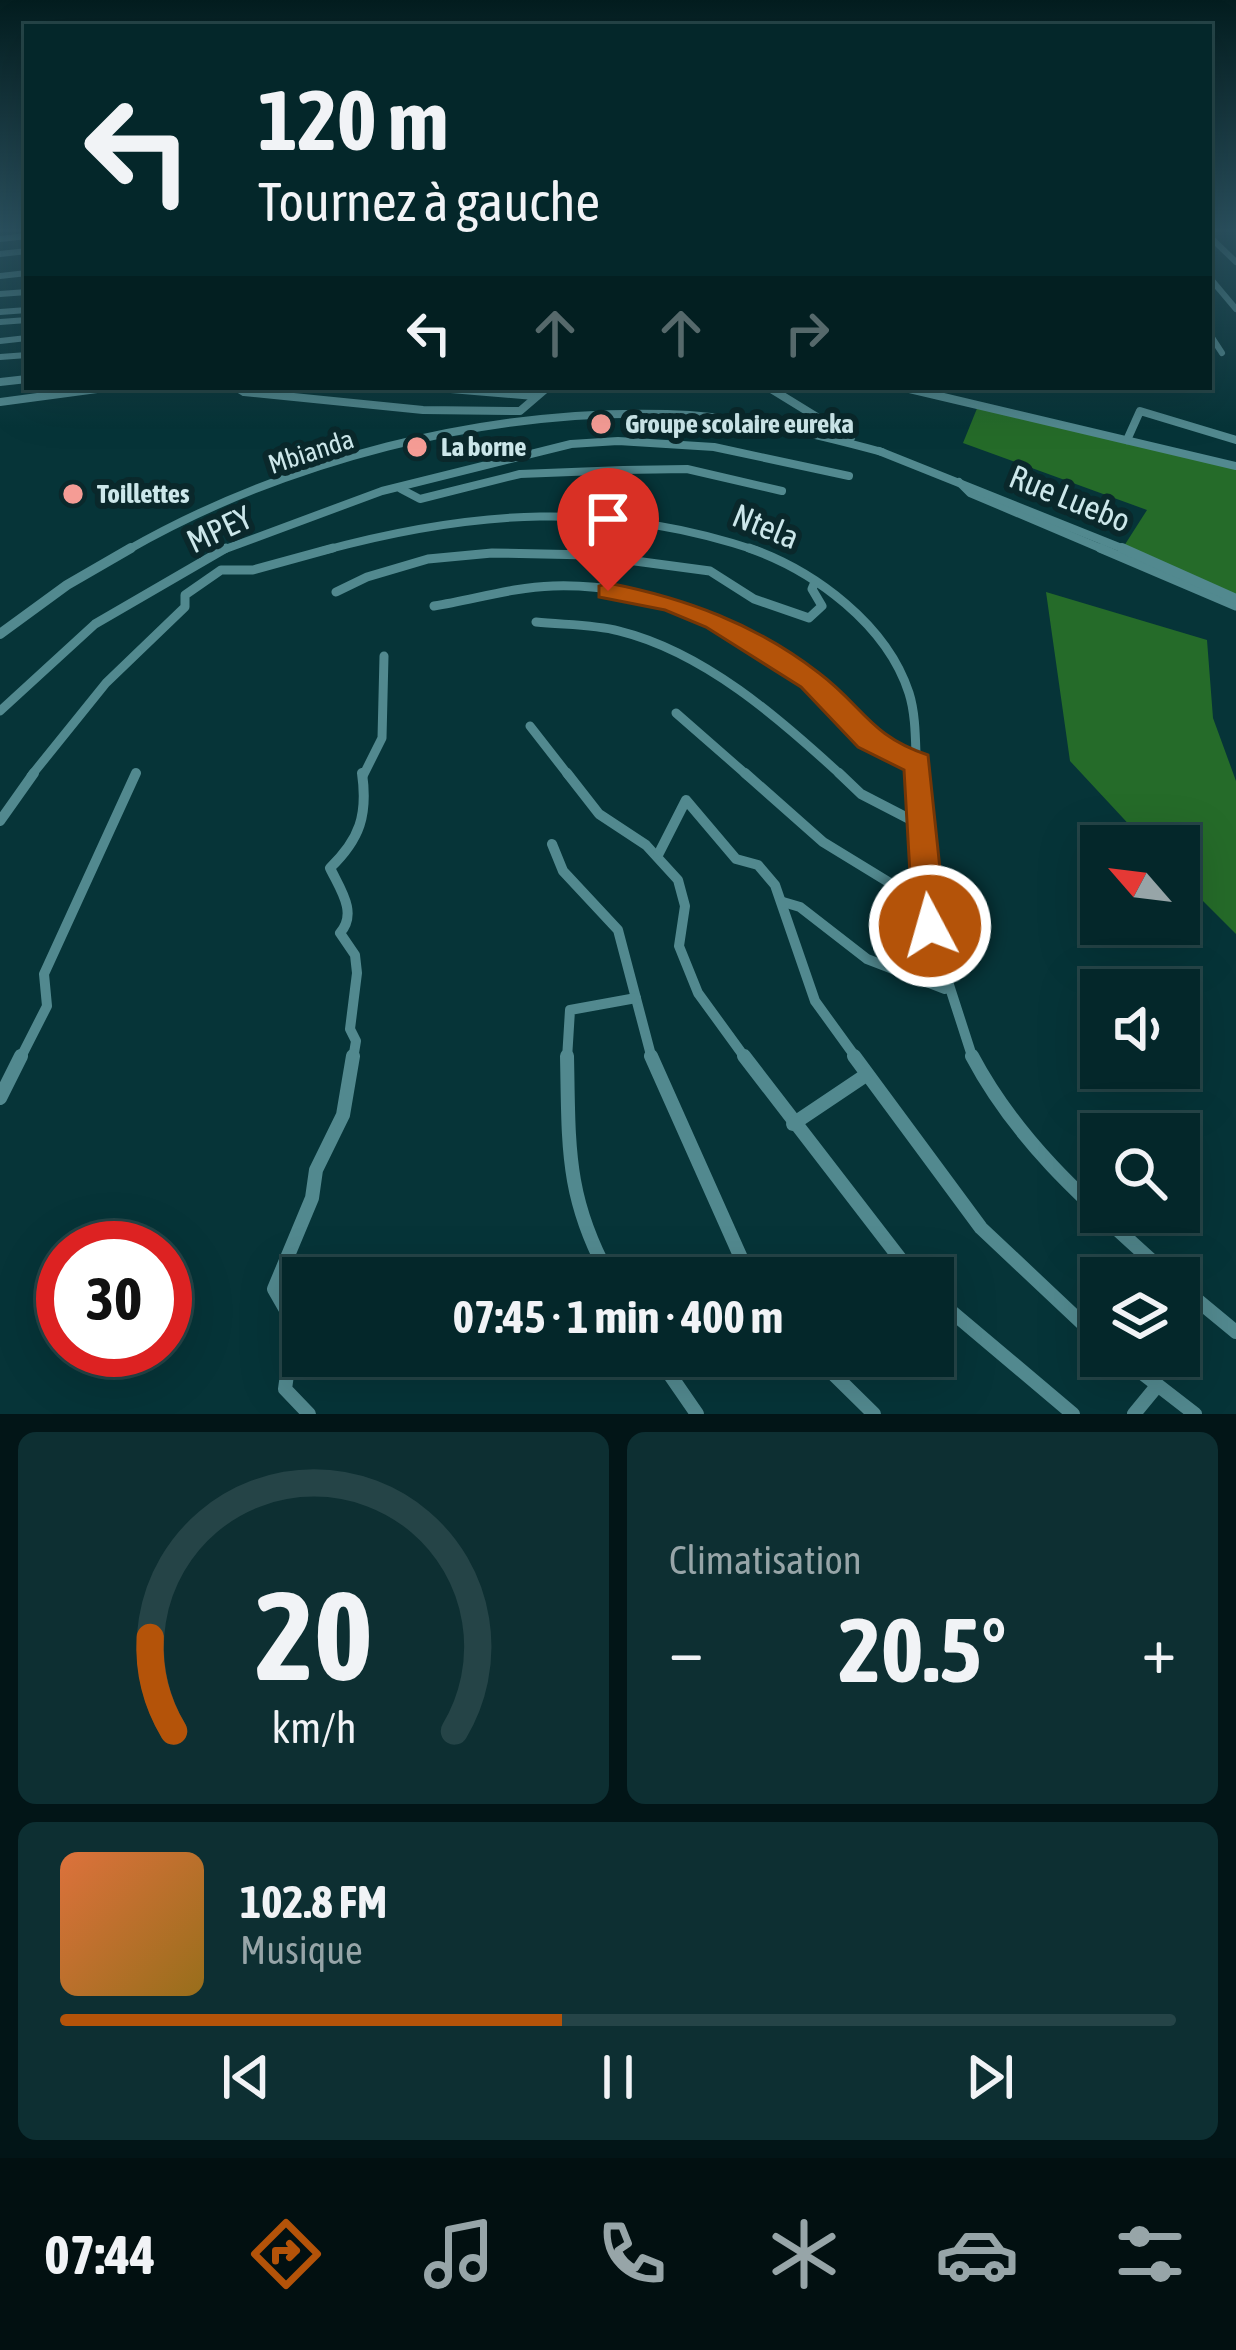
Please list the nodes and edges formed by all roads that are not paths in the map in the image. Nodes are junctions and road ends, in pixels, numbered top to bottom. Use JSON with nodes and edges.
{"nodes":[{"id":1,"x":1212,"y":338,"type":"edge"},
{"id":2,"x":1222,"y":353,"type":"dead end"},
{"id":3,"x":90,"y":390,"type":"edge"},
{"id":4,"x":241,"y":390,"type":"edge"},
{"id":5,"x":463,"y":390,"type":"edge"},
{"id":6,"x":543,"y":390,"type":"edge"},
{"id":7,"x":773,"y":390,"type":"edge"},
{"id":8,"x":915,"y":390,"type":"edge"},
{"id":9,"x":534,"y":396,"type":"junction"},
{"id":10,"x":0,"y":402,"type":"edge"},
{"id":11,"x":1127,"y":440,"type":"junction"},
{"id":12,"x":1236,"y":440,"type":"edge"},
{"id":13,"x":882,"y":452,"type":"junction"},
{"id":14,"x":1236,"y":466,"type":"edge"},
{"id":15,"x":849,"y":476,"type":"dead end"},
{"id":16,"x":396,"y":488,"type":"junction"},
{"id":17,"x":782,"y":490,"type":"dead end"},
{"id":18,"x":815,"y":582,"type":"junction"},
{"id":19,"x":336,"y":592,"type":"dead end"},
{"id":20,"x":1236,"y":603,"type":"edge"},
{"id":21,"x":434,"y":606,"type":"dead end"},
{"id":22,"x":536,"y":622,"type":"dead end"},
{"id":23,"x":0,"y":633,"type":"edge"},
{"id":24,"x":384,"y":656,"type":"dead end"},
{"id":25,"x":0,"y":711,"type":"edge"},
{"id":26,"x":676,"y":713,"type":"dead end"},
{"id":27,"x":530,"y":726,"type":"dead end"},
{"id":28,"x":918,"y":763,"type":"junction"},
{"id":29,"x":136,"y":773,"type":"dead end"},
{"id":30,"x":0,"y":821,"type":"edge"},
{"id":31,"x":921,"y":825,"type":"junction"},
{"id":32,"x":552,"y":844,"type":"dead end"},
{"id":33,"x":658,"y":855,"type":"junction"},
{"id":34,"x":784,"y":902,"type":"junction"},
{"id":35,"x":926,"y":905,"type":"junction"},
{"id":36,"x":946,"y":989,"type":"junction"},
{"id":37,"x":636,"y":998,"type":"junction"},
{"id":38,"x":866,"y":1075,"type":"junction"},
{"id":39,"x":0,"y":1098,"type":"edge"},
{"id":40,"x":793,"y":1124,"type":"junction"},
{"id":41,"x":598,"y":1257,"type":"edge"},
{"id":42,"x":741,"y":1257,"type":"edge"},
{"id":43,"x":898,"y":1257,"type":"edge"},
{"id":44,"x":1148,"y":1257,"type":"edge"},
{"id":45,"x":1200,"y":1302,"type":"edge"},
{"id":46,"x":954,"y":1314,"type":"edge"},
{"id":47,"x":1080,"y":1321,"type":"edge"},
{"id":48,"x":1236,"y":1332,"type":"edge"},
{"id":49,"x":671,"y":1377,"type":"edge"},
{"id":50,"x":836,"y":1377,"type":"edge"},
{"id":51,"x":1147,"y":1377,"type":"edge"},
{"id":52,"x":1157,"y":1385,"type":"junction"},
{"id":53,"x":309,"y":1414,"type":"edge"},
{"id":54,"x":697,"y":1414,"type":"edge"},
{"id":55,"x":874,"y":1414,"type":"edge"},
{"id":56,"x":1073,"y":1414,"type":"edge"},
{"id":57,"x":1134,"y":1414,"type":"edge"},
{"id":58,"x":1195,"y":1414,"type":"edge"}],
"edges":[{"from":1,"to":2,"type":"street"},
{"from":3,"to":10,"type":"street"},
{"from":4,"to":9,"type":"street"},
{"from":5,"to":9,"type":"street"},
{"from":6,"to":9,"type":"street"},
{"from":7,"to":13,"type":"street"},
{"from":8,"to":11,"type":"street"},
{"from":11,"to":12,"type":"street"},
{"from":11,"to":14,"type":"street"},
{"from":13,"to":20,"type":"street","name":"Rue Luebo"},
{"from":13,"to":23,"type":"street","name":"Mbianda"},
{"from":15,"to":16,"type":"street","name":"MPEY"},
{"from":16,"to":17,"type":"street"},
{"from":16,"to":25,"type":"street","name":"MPEY"},
{"from":18,"to":19,"type":"street"},
{"from":18,"to":28,"type":"street","name":"Ntela"},
{"from":18,"to":30,"type":"street","name":"Ntela"},
{"from":21,"to":28,"type":"street"},
{"from":22,"to":31,"type":"street"},
{"from":24,"to":53,"type":"street"},
{"from":26,"to":35,"type":"street"},
{"from":27,"to":33,"type":"street"},
{"from":28,"to":31,"type":"street","name":"Ntela"},
{"from":29,"to":39,"type":"street"},
{"from":31,"to":35,"type":"street","name":"Ntela"},
{"from":32,"to":37,"type":"street"},
{"from":33,"to":34,"type":"street"},
{"from":33,"to":40,"type":"street"},
{"from":34,"to":36,"type":"street"},
{"from":34,"to":38,"type":"street"},
{"from":35,"to":36,"type":"street","name":"Ntela"},
{"from":36,"to":44,"type":"street","name":"Ntela"},
{"from":37,"to":41,"type":"street"},
{"from":37,"to":42,"type":"street"},
{"from":38,"to":40,"type":"street"},
{"from":38,"to":47,"type":"street"},
{"from":40,"to":43,"type":"street"},
{"from":45,"to":48,"type":"street"},
{"from":46,"to":56,"type":"street"},
{"from":49,"to":54,"type":"street"},
{"from":50,"to":55,"type":"street"},
{"from":51,"to":52,"type":"street"},
{"from":52,"to":57,"type":"street"},
{"from":52,"to":58,"type":"street"}]}
